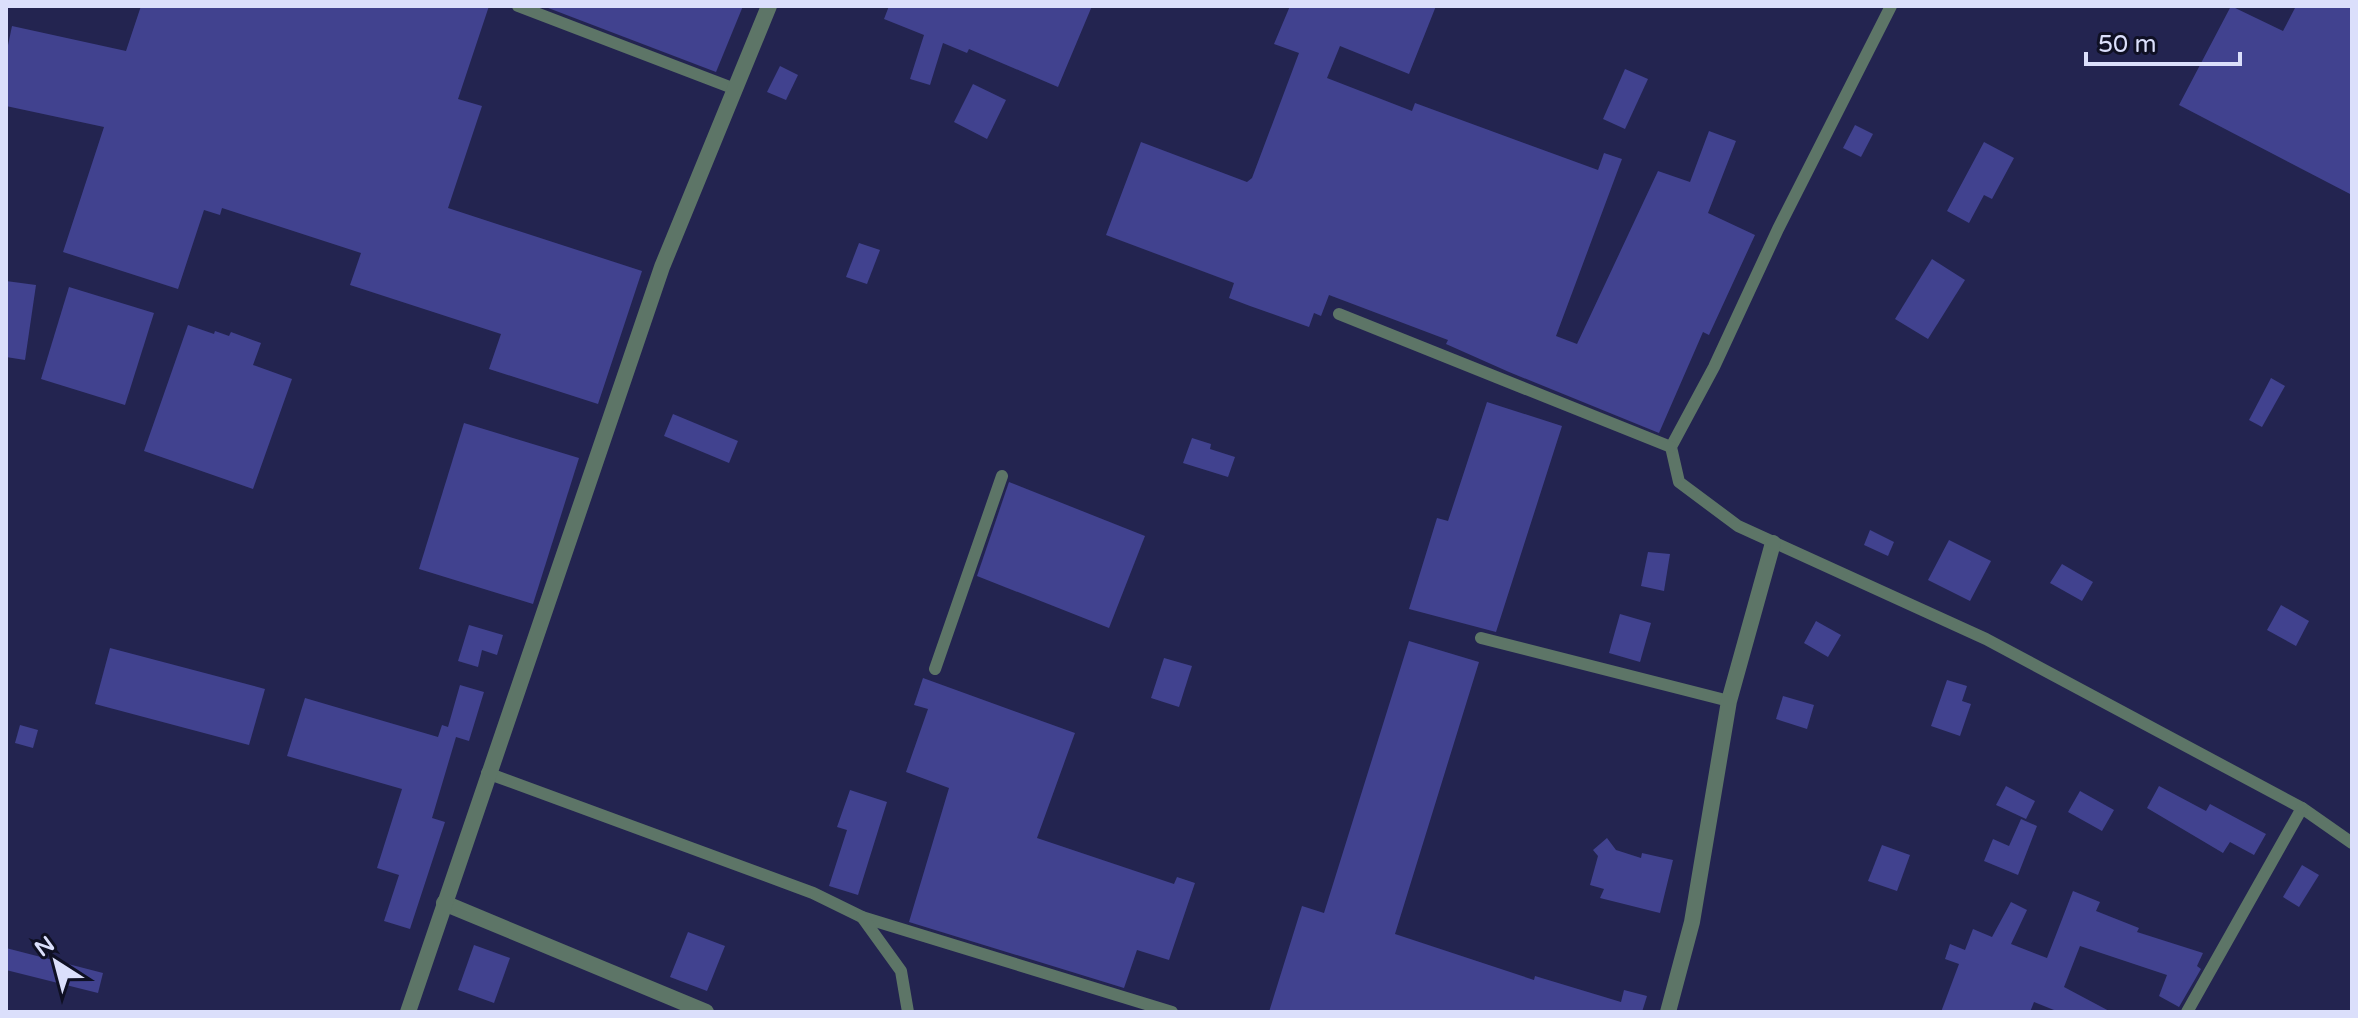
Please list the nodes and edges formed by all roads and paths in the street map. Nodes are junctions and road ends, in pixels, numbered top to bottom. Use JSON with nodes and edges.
{"nodes":[{"id":1,"x":518,"y":6,"type":"edge"},
{"id":2,"x":769,"y":6,"type":"edge"},
{"id":3,"x":1891,"y":6,"type":"edge"},
{"id":4,"x":735,"y":89,"type":"junction"},
{"id":5,"x":1339,"y":314,"type":"dead end"},
{"id":6,"x":1671,"y":447,"type":"junction"},
{"id":7,"x":1002,"y":476,"type":"dead end"},
{"id":8,"x":1773,"y":543,"type":"junction"},
{"id":9,"x":1481,"y":638,"type":"dead end"},
{"id":10,"x":935,"y":669,"type":"dead end"},
{"id":11,"x":1729,"y":701,"type":"junction"},
{"id":12,"x":487,"y":773,"type":"junction"},
{"id":13,"x":2302,"y":808,"type":"junction"},
{"id":14,"x":2352,"y":843,"type":"edge"},
{"id":15,"x":444,"y":903,"type":"junction"},
{"id":16,"x":862,"y":917,"type":"junction"},
{"id":17,"x":408,"y":1012,"type":"edge"},
{"id":18,"x":706,"y":1012,"type":"edge"},
{"id":19,"x":908,"y":1012,"type":"edge"},
{"id":20,"x":1172,"y":1012,"type":"edge"},
{"id":21,"x":1668,"y":1012,"type":"edge"},
{"id":22,"x":2187,"y":1012,"type":"edge"}],
"edges":[{"from":1,"to":4,"type":"lane"},
{"from":2,"to":4,"type":"street"},
{"from":3,"to":6,"type":"lane"},
{"from":4,"to":12,"type":"street"},
{"from":5,"to":6,"type":"lane"},
{"from":6,"to":8,"type":"lane"},
{"from":7,"to":10,"type":"lane"},
{"from":8,"to":11,"type":"street"},
{"from":8,"to":13,"type":"lane"},
{"from":9,"to":11,"type":"lane"},
{"from":11,"to":21,"type":"street"},
{"from":12,"to":15,"type":"street"},
{"from":12,"to":16,"type":"lane"},
{"from":13,"to":14,"type":"lane"},
{"from":13,"to":22,"type":"lane"},
{"from":15,"to":17,"type":"street"},
{"from":15,"to":18,"type":"street"},
{"from":16,"to":19,"type":"lane"},
{"from":16,"to":20,"type":"lane"}]}
